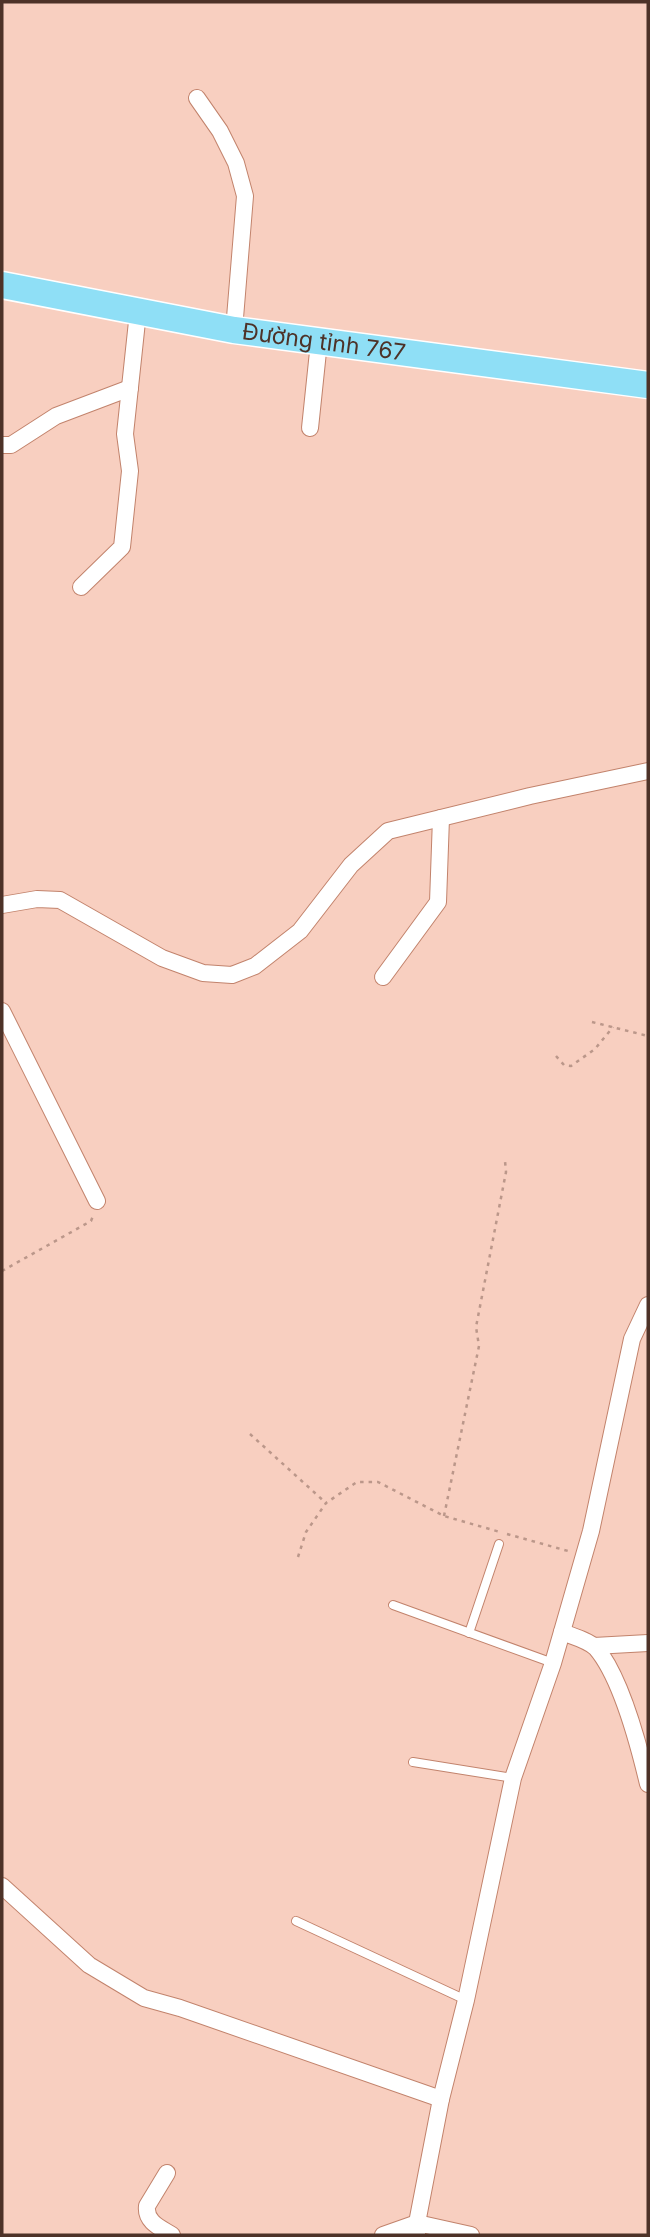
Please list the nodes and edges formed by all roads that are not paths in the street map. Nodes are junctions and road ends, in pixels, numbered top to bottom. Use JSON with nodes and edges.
{"nodes":[{"id":1,"x":197,"y":98,"type":"dead end"},
{"id":2,"x":2,"y":285,"type":"edge"},
{"id":3,"x":138,"y":312,"type":"junction"},
{"id":4,"x":234,"y":330,"type":"junction"},
{"id":5,"x":319,"y":342,"type":"junction"},
{"id":6,"x":648,"y":385,"type":"edge"},
{"id":7,"x":130,"y":388,"type":"junction"},
{"id":8,"x":310,"y":428,"type":"dead end"},
{"id":9,"x":2,"y":445,"type":"edge"},
{"id":10,"x":81,"y":587,"type":"dead end"},
{"id":11,"x":648,"y":772,"type":"edge"},
{"id":12,"x":441,"y":818,"type":"junction"},
{"id":13,"x":2,"y":905,"type":"edge"},
{"id":14,"x":383,"y":976,"type":"dead end"},
{"id":15,"x":2,"y":1011,"type":"edge"},
{"id":16,"x":97,"y":1201,"type":"road end"},
{"id":17,"x":648,"y":1305,"type":"edge"},
{"id":18,"x":499,"y":1544,"type":"dead end"},
{"id":19,"x":393,"y":1605,"type":"dead end"},
{"id":20,"x":562,"y":1632,"type":"junction"},
{"id":21,"x":469,"y":1633,"type":"junction"},
{"id":22,"x":648,"y":1643,"type":"edge"},
{"id":23,"x":594,"y":1646,"type":"junction"},
{"id":24,"x":553,"y":1663,"type":"junction"},
{"id":25,"x":413,"y":1762,"type":"dead end"},
{"id":26,"x":513,"y":1778,"type":"junction"},
{"id":27,"x":648,"y":1784,"type":"edge"},
{"id":28,"x":2,"y":1886,"type":"edge"},
{"id":29,"x":296,"y":1921,"type":"dead end"},
{"id":30,"x":466,"y":2000,"type":"junction"},
{"id":31,"x":441,"y":2099,"type":"junction"},
{"id":32,"x":167,"y":2173,"type":"dead end"},
{"id":33,"x":417,"y":2229,"type":"edge"},
{"id":34,"x":172,"y":2235,"type":"edge"},
{"id":35,"x":383,"y":2235,"type":"edge"},
{"id":36,"x":471,"y":2235,"type":"edge"}],
"edges":[{"from":1,"to":4,"type":"street"},
{"from":2,"to":3,"type":"main road","name":"Đường tỉnh 767"},
{"from":3,"to":4,"type":"main road","name":"Đường tỉnh 767"},
{"from":3,"to":7,"type":"street"},
{"from":4,"to":5,"type":"main road","name":"Đường tỉnh 767"},
{"from":5,"to":6,"type":"main road","name":"Đường tỉnh 767"},
{"from":5,"to":8,"type":"street"},
{"from":7,"to":9,"type":"street"},
{"from":7,"to":10,"type":"street"},
{"from":11,"to":12,"type":"street"},
{"from":12,"to":13,"type":"street"},
{"from":12,"to":14,"type":"street"},
{"from":15,"to":16,"type":"street"},
{"from":17,"to":20,"type":"street"},
{"from":18,"to":21,"type":"lane"},
{"from":19,"to":21,"type":"lane"},
{"from":20,"to":23,"type":"street"},
{"from":20,"to":24,"type":"street"},
{"from":21,"to":24,"type":"lane"},
{"from":22,"to":23,"type":"street"},
{"from":23,"to":27,"type":"street"},
{"from":24,"to":26,"type":"street"},
{"from":25,"to":26,"type":"lane"},
{"from":26,"to":30,"type":"street"},
{"from":28,"to":31,"type":"street"},
{"from":29,"to":30,"type":"lane"},
{"from":30,"to":31,"type":"street"},
{"from":31,"to":33,"type":"street"},
{"from":32,"to":34,"type":"street"},
{"from":33,"to":35,"type":"street"},
{"from":33,"to":36,"type":"street"}]}
